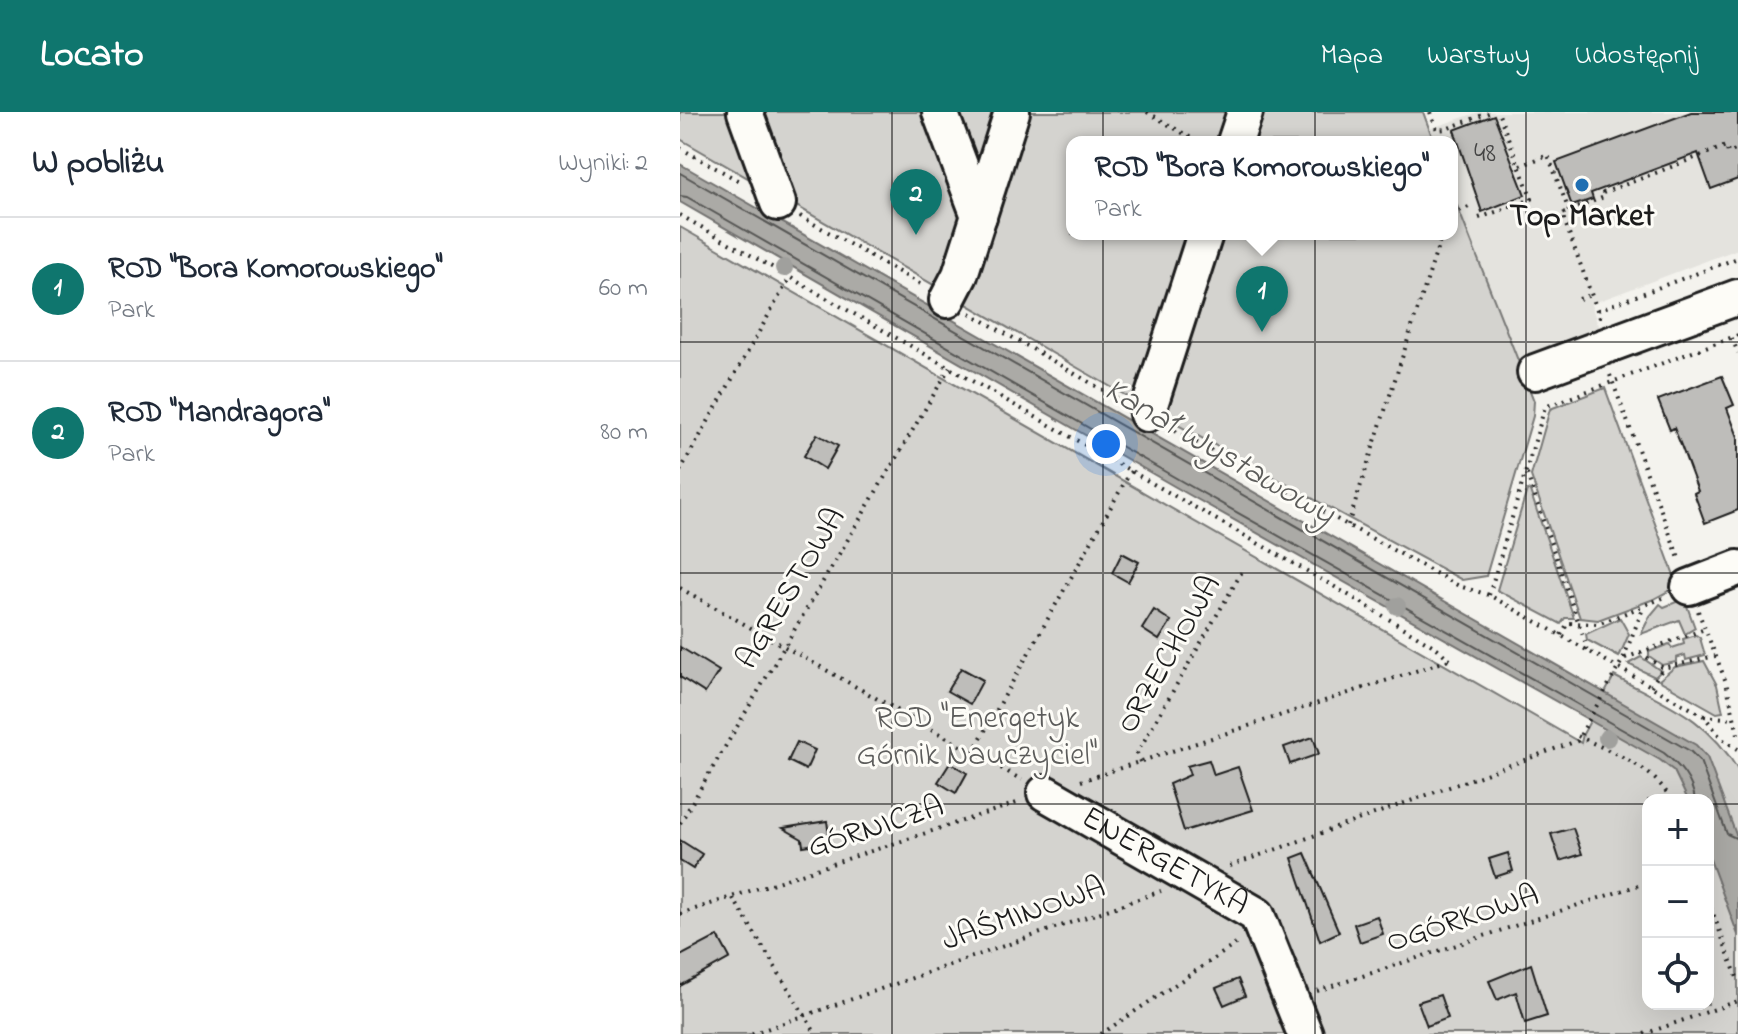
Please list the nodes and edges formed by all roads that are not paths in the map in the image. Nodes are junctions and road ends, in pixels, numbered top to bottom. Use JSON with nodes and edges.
{"nodes":[{"id":1,"x":745,"y":112,"type":"edge"},
{"id":2,"x":940,"y":112,"type":"edge"},
{"id":3,"x":1012,"y":112,"type":"edge"},
{"id":4,"x":1245,"y":112,"type":"edge"},
{"id":5,"x":1237,"y":136,"type":"edge"},
{"id":6,"x":778,"y":203,"type":"road end"},
{"id":7,"x":979,"y":216,"type":"junction"},
{"id":8,"x":1203,"y":240,"type":"edge"},
{"id":9,"x":1738,"y":297,"type":"edge"},
{"id":10,"x":947,"y":300,"type":"road end"},
{"id":11,"x":1535,"y":372,"type":"dead end"},
{"id":12,"x":1147,"y":414,"type":"road end"},
{"id":13,"x":1738,"y":568,"type":"edge"},
{"id":14,"x":1689,"y":587,"type":"road end"},
{"id":15,"x":1045,"y":793,"type":"road end"},
{"id":16,"x":1305,"y":1034,"type":"edge"}],
"edges":[{"from":1,"to":6,"type":"street"},
{"from":2,"to":7,"type":"street"},
{"from":3,"to":7,"type":"street"},
{"from":4,"to":5,"type":"street"},
{"from":7,"to":10,"type":"street"},
{"from":8,"to":12,"type":"street"},
{"from":9,"to":11,"type":"street"},
{"from":13,"to":14,"type":"street"},
{"from":15,"to":16,"type":"street","name":"ENERGETYKA"}]}
